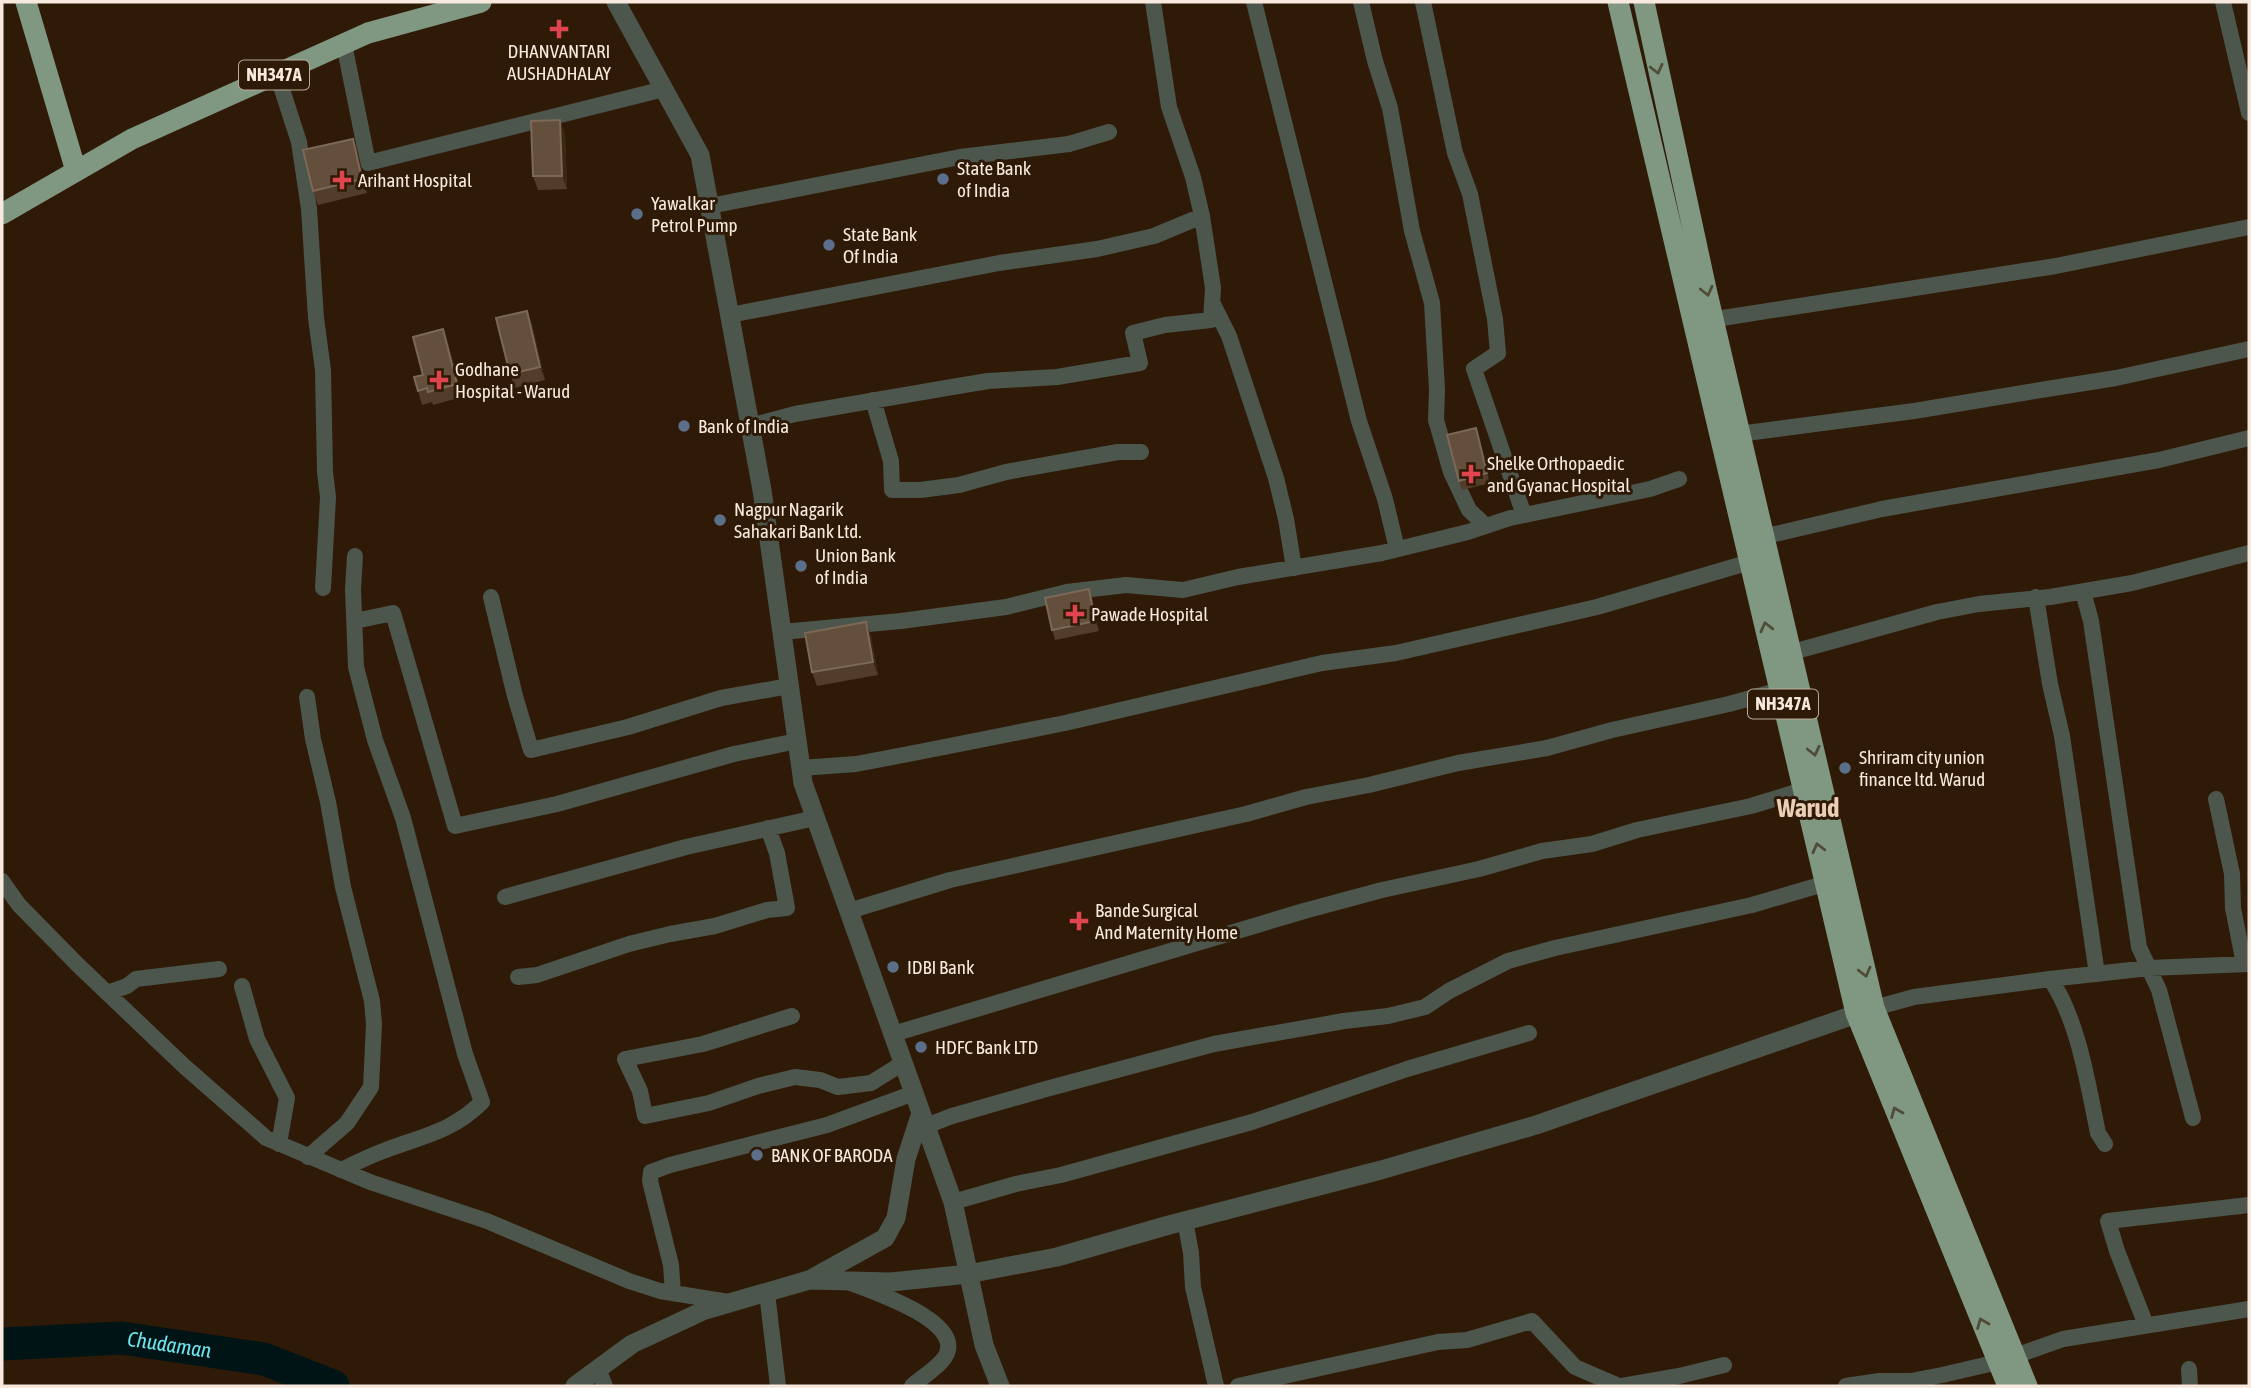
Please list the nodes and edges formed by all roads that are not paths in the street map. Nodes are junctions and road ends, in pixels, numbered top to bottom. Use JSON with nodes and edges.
{"nodes":[{"id":1,"x":26,"y":2,"type":"edge"},
{"id":2,"x":481,"y":2,"type":"edge"},
{"id":3,"x":616,"y":2,"type":"edge"},
{"id":4,"x":1153,"y":2,"type":"edge"},
{"id":5,"x":1254,"y":2,"type":"edge"},
{"id":6,"x":1361,"y":2,"type":"edge"},
{"id":7,"x":1423,"y":2,"type":"edge"},
{"id":8,"x":1618,"y":2,"type":"edge"},
{"id":9,"x":1644,"y":2,"type":"edge"},
{"id":10,"x":2223,"y":2,"type":"edge"},
{"id":11,"x":344,"y":44,"type":"junction"},
{"id":12,"x":277,"y":74,"type":"junction"},
{"id":13,"x":664,"y":89,"type":"junction"},
{"id":14,"x":2249,"y":113,"type":"edge"},
{"id":15,"x":1108,"y":132,"type":"dead end"},
{"id":16,"x":76,"y":171,"type":"junction"},
{"id":17,"x":709,"y":206,"type":"junction"},
{"id":18,"x":2,"y":215,"type":"edge"},
{"id":19,"x":1202,"y":216,"type":"junction"},
{"id":20,"x":2249,"y":227,"type":"edge"},
{"id":21,"x":1212,"y":304,"type":"junction"},
{"id":22,"x":730,"y":315,"type":"junction"},
{"id":23,"x":1704,"y":321,"type":"junction"},
{"id":24,"x":2249,"y":349,"type":"edge"},
{"id":25,"x":873,"y":400,"type":"junction"},
{"id":26,"x":750,"y":426,"type":"junction"},
{"id":27,"x":1731,"y":435,"type":"junction"},
{"id":28,"x":2249,"y":438,"type":"edge"},
{"id":29,"x":1141,"y":452,"type":"dead end"},
{"id":30,"x":1679,"y":479,"type":"dead end"},
{"id":31,"x":1524,"y":515,"type":"junction"},
{"id":32,"x":1486,"y":526,"type":"junction"},
{"id":33,"x":1755,"y":539,"type":"junction"},
{"id":34,"x":1397,"y":549,"type":"junction"},
{"id":35,"x":2249,"y":553,"type":"edge"},
{"id":36,"x":355,"y":556,"type":"dead end"},
{"id":37,"x":1750,"y":562,"type":"junction"},
{"id":38,"x":1294,"y":568,"type":"junction"},
{"id":39,"x":323,"y":588,"type":"dead end"},
{"id":40,"x":2083,"y":592,"type":"junction"},
{"id":41,"x":491,"y":597,"type":"dead end"},
{"id":42,"x":2036,"y":597,"type":"junction"},
{"id":43,"x":355,"y":621,"type":"junction"},
{"id":44,"x":782,"y":632,"type":"junction"},
{"id":45,"x":1783,"y":654,"type":"junction"},
{"id":46,"x":789,"y":686,"type":"junction"},
{"id":47,"x":1780,"y":690,"type":"junction"},
{"id":48,"x":307,"y":697,"type":"dead end"},
{"id":49,"x":797,"y":741,"type":"junction"},
{"id":50,"x":801,"y":768,"type":"junction"},
{"id":51,"x":1803,"y":790,"type":"junction"},
{"id":52,"x":2216,"y":799,"type":"dead end"},
{"id":53,"x":815,"y":818,"type":"junction"},
{"id":54,"x":768,"y":828,"type":"junction"},
{"id":55,"x":2,"y":881,"type":"edge"},
{"id":56,"x":1827,"y":883,"type":"junction"},
{"id":57,"x":505,"y":897,"type":"dead end"},
{"id":58,"x":849,"y":911,"type":"junction"},
{"id":59,"x":2246,"y":964,"type":"edge"},
{"id":60,"x":2149,"y":968,"type":"junction"},
{"id":61,"x":219,"y":969,"type":"dead end"},
{"id":62,"x":2098,"y":974,"type":"junction"},
{"id":63,"x":518,"y":977,"type":"dead end"},
{"id":64,"x":2050,"y":979,"type":"junction"},
{"id":65,"x":242,"y":986,"type":"dead end"},
{"id":66,"x":107,"y":993,"type":"junction"},
{"id":67,"x":1865,"y":1010,"type":"junction"},
{"id":68,"x":792,"y":1016,"type":"dead end"},
{"id":69,"x":1529,"y":1033,"type":"dead end"},
{"id":70,"x":893,"y":1034,"type":"junction"},
{"id":71,"x":903,"y":1063,"type":"junction"},
{"id":72,"x":914,"y":1093,"type":"junction"},
{"id":73,"x":2193,"y":1118,"type":"dead end"},
{"id":74,"x":924,"y":1120,"type":"junction"},
{"id":75,"x":279,"y":1144,"type":"junction"},
{"id":76,"x":2105,"y":1144,"type":"dead end"},
{"id":77,"x":308,"y":1157,"type":"junction"},
{"id":78,"x":341,"y":1170,"type":"junction"},
{"id":79,"x":954,"y":1202,"type":"junction"},
{"id":80,"x":2249,"y":1205,"type":"edge"},
{"id":81,"x":1185,"y":1220,"type":"junction"},
{"id":82,"x":968,"y":1274,"type":"junction"},
{"id":83,"x":809,"y":1280,"type":"junction"},
{"id":84,"x":846,"y":1281,"type":"junction"},
{"id":85,"x":673,"y":1293,"type":"junction"},
{"id":86,"x":767,"y":1293,"type":"junction"},
{"id":87,"x":733,"y":1302,"type":"junction"},
{"id":88,"x":2249,"y":1308,"type":"edge"},
{"id":89,"x":2146,"y":1325,"type":"junction"},
{"id":90,"x":2006,"y":1358,"type":"junction"},
{"id":91,"x":1724,"y":1365,"type":"dead end"},
{"id":92,"x":2189,"y":1369,"type":"dead end"},
{"id":93,"x":601,"y":1378,"type":"edge"},
{"id":94,"x":575,"y":1386,"type":"edge"},
{"id":95,"x":778,"y":1386,"type":"edge"},
{"id":96,"x":912,"y":1386,"type":"edge"},
{"id":97,"x":1000,"y":1386,"type":"edge"},
{"id":98,"x":1216,"y":1386,"type":"edge"},
{"id":99,"x":1238,"y":1386,"type":"edge"},
{"id":100,"x":1621,"y":1386,"type":"edge"},
{"id":101,"x":1846,"y":1386,"type":"edge"},
{"id":102,"x":2008,"y":1386,"type":"edge"},
{"id":103,"x":2026,"y":1386,"type":"edge"},
{"id":104,"x":2190,"y":1386,"type":"edge"}],
"edges":[{"from":1,"to":16,"type":"highway"},
{"from":2,"to":11,"type":"highway","number":"NH347A"},
{"from":3,"to":13,"type":"street"},
{"from":4,"to":19,"type":"street"},
{"from":5,"to":34,"type":"street"},
{"from":6,"to":32,"type":"street"},
{"from":7,"to":31,"type":"street"},
{"from":8,"to":23,"type":"highway","number":"NH347A"},
{"from":9,"to":23,"type":"highway","one_way":true},
{"from":10,"to":14,"type":"street"},
{"from":11,"to":12,"type":"highway","number":"NH347A"},
{"from":11,"to":13,"type":"street"},
{"from":12,"to":16,"type":"highway","number":"NH347A"},
{"from":12,"to":39,"type":"street"},
{"from":13,"to":17,"type":"street"},
{"from":15,"to":17,"type":"street"},
{"from":16,"to":18,"type":"highway"},
{"from":17,"to":22,"type":"street"},
{"from":19,"to":21,"type":"street"},
{"from":19,"to":22,"type":"street"},
{"from":20,"to":23,"type":"street"},
{"from":21,"to":25,"type":"street"},
{"from":21,"to":38,"type":"street"},
{"from":22,"to":26,"type":"street"},
{"from":23,"to":27,"type":"highway","number":"NH347A"},
{"from":24,"to":27,"type":"street"},
{"from":25,"to":26,"type":"street"},
{"from":25,"to":29,"type":"street"},
{"from":26,"to":44,"type":"street"},
{"from":27,"to":33,"type":"highway","number":"NH347A"},
{"from":28,"to":33,"type":"street"},
{"from":30,"to":31,"type":"street"},
{"from":31,"to":32,"type":"street"},
{"from":32,"to":34,"type":"street"},
{"from":33,"to":37,"type":"highway","number":"NH347A"},
{"from":33,"to":45,"type":"highway"},
{"from":34,"to":38,"type":"street"},
{"from":35,"to":40,"type":"street"},
{"from":36,"to":43,"type":"street"},
{"from":45,"to":37,"type":"highway","number":"NH347A","one_way":true},
{"from":37,"to":50,"type":"street"},
{"from":38,"to":44,"type":"street"},
{"from":40,"to":42,"type":"street"},
{"from":40,"to":60,"type":"street"},
{"from":41,"to":46,"type":"street"},
{"from":42,"to":45,"type":"street"},
{"from":42,"to":62,"type":"street"},
{"from":43,"to":49,"type":"street"},
{"from":43,"to":78,"type":"street"},
{"from":44,"to":46,"type":"street"},
{"from":45,"to":47,"type":"highway","number":"NH347A"},
{"from":45,"to":67,"type":"highway","one_way":true},
{"from":46,"to":49,"type":"street"},
{"from":47,"to":51,"type":"highway","number":"NH347A"},
{"from":47,"to":58,"type":"street"},
{"from":48,"to":77,"type":"street"},
{"from":49,"to":50,"type":"street"},
{"from":50,"to":53,"type":"street"},
{"from":56,"to":51,"type":"highway","number":"NH347A","one_way":true},
{"from":51,"to":70,"type":"street"},
{"from":52,"to":59,"type":"street"},
{"from":53,"to":54,"type":"street"},
{"from":53,"to":58,"type":"street"},
{"from":54,"to":57,"type":"street"},
{"from":54,"to":63,"type":"street"},
{"from":55,"to":66,"type":"street"},
{"from":56,"to":67,"type":"highway","number":"NH347A"},
{"from":56,"to":74,"type":"street"},
{"from":58,"to":70,"type":"street"},
{"from":59,"to":60,"type":"street"},
{"from":60,"to":62,"type":"street"},
{"from":60,"to":73,"type":"street"},
{"from":61,"to":66,"type":"street"},
{"from":62,"to":64,"type":"street"},
{"from":64,"to":67,"type":"street"},
{"from":64,"to":76,"type":"street"},
{"from":65,"to":75,"type":"street"},
{"from":66,"to":75,"type":"street"},
{"from":67,"to":81,"type":"street"},
{"from":67,"to":90,"type":"highway","number":"NH347A"},
{"from":68,"to":71,"type":"street"},
{"from":69,"to":79,"type":"street"},
{"from":70,"to":71,"type":"street"},
{"from":71,"to":72,"type":"street"},
{"from":72,"to":74,"type":"street"},
{"from":72,"to":85,"type":"street"},
{"from":74,"to":79,"type":"street"},
{"from":74,"to":83,"type":"street"},
{"from":75,"to":77,"type":"street"},
{"from":77,"to":78,"type":"street"},
{"from":78,"to":85,"type":"street"},
{"from":79,"to":82,"type":"street"},
{"from":80,"to":89,"type":"street"},
{"from":81,"to":82,"type":"street"},
{"from":81,"to":98,"type":"street"},
{"from":82,"to":84,"type":"street"},
{"from":82,"to":97,"type":"street"},
{"from":83,"to":84,"type":"street"},
{"from":83,"to":86,"type":"street"},
{"from":84,"to":96,"type":"street"},
{"from":85,"to":87,"type":"street"},
{"from":86,"to":87,"type":"street"},
{"from":86,"to":95,"type":"street"},
{"from":87,"to":93,"type":"street"},
{"from":88,"to":89,"type":"street"},
{"from":89,"to":90,"type":"street"},
{"from":90,"to":101,"type":"street"},
{"from":90,"to":102,"type":"highway","number":"NH347A"},
{"from":90,"to":103,"type":"highway"},
{"from":91,"to":100,"type":"street"},
{"from":92,"to":104,"type":"street"},
{"from":93,"to":94,"type":"street"},
{"from":99,"to":100,"type":"street"}]}
